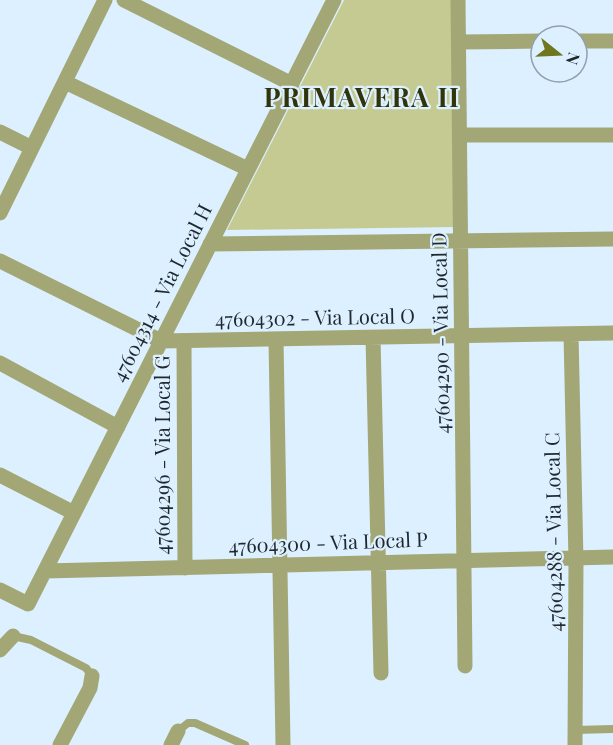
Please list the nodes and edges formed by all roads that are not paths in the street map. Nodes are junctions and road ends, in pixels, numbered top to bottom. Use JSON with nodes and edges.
{"nodes":[{"id":1,"x":105,"y":0,"type":"edge"},
{"id":2,"x":124,"y":0,"type":"edge"},
{"id":3,"x":334,"y":0,"type":"edge"},
{"id":4,"x":458,"y":0,"type":"edge"},
{"id":5,"x":529,"y":41,"type":"edge"},
{"id":6,"x":589,"y":41,"type":"edge"},
{"id":7,"x":613,"y":41,"type":"edge"},
{"id":8,"x":459,"y":42,"type":"junction"},
{"id":9,"x":64,"y":82,"type":"junction"},
{"id":10,"x":292,"y":84,"type":"junction"},
{"id":11,"x":0,"y":132,"type":"edge"},
{"id":12,"x":460,"y":135,"type":"junction"},
{"id":13,"x":613,"y":135,"type":"edge"},
{"id":14,"x":32,"y":148,"type":"junction"},
{"id":15,"x":248,"y":169,"type":"junction"},
{"id":16,"x":0,"y":213,"type":"edge"},
{"id":17,"x":613,"y":238,"type":"edge"},
{"id":18,"x":461,"y":241,"type":"junction"},
{"id":19,"x":210,"y":244,"type":"junction"},
{"id":20,"x":0,"y":261,"type":"edge"},
{"id":21,"x":613,"y":333,"type":"edge"},
{"id":22,"x":571,"y":334,"type":"junction"},
{"id":23,"x":462,"y":336,"type":"junction"},
{"id":24,"x":373,"y":338,"type":"junction"},
{"id":25,"x":276,"y":340,"type":"junction"},
{"id":26,"x":161,"y":341,"type":"junction"},
{"id":27,"x":184,"y":342,"type":"junction"},
{"id":28,"x":0,"y":363,"type":"edge"},
{"id":29,"x":118,"y":427,"type":"junction"},
{"id":30,"x":0,"y":475,"type":"edge"},
{"id":31,"x":74,"y":513,"type":"junction"},
{"id":32,"x":613,"y":557,"type":"edge"},
{"id":33,"x":576,"y":558,"type":"junction"},
{"id":34,"x":464,"y":560,"type":"junction"},
{"id":35,"x":378,"y":564,"type":"junction"},
{"id":36,"x":280,"y":566,"type":"junction"},
{"id":37,"x":185,"y":568,"type":"junction"},
{"id":38,"x":45,"y":571,"type":"junction"},
{"id":39,"x":0,"y":590,"type":"edge"},
{"id":40,"x":13,"y":636,"type":"joint"},
{"id":41,"x":0,"y":650,"type":"edge"},
{"id":42,"x":465,"y":666,"type":"dead end"},
{"id":43,"x":381,"y":673,"type":"dead end"},
{"id":44,"x":92,"y":676,"type":"joint"},
{"id":45,"x":613,"y":729,"type":"edge"},
{"id":46,"x":575,"y":737,"type":"edge"},
{"id":47,"x":175,"y":738,"type":"edge"},
{"id":48,"x":283,"y":743,"type":"edge"},
{"id":49,"x":60,"y":745,"type":"edge"},
{"id":50,"x":245,"y":745,"type":"edge"}],
"edges":[{"from":1,"to":9,"type":"street"},
{"from":2,"to":10,"type":"street"},
{"from":3,"to":10,"type":"street","name":"47604314 - Via Local H"},
{"from":4,"to":8,"type":"street","name":"47604290 - Via Local D"},
{"from":5,"to":8,"type":"street"},
{"from":6,"to":7,"type":"street"},
{"from":8,"to":12,"type":"street","name":"47604290 - Via Local D"},
{"from":9,"to":14,"type":"street"},
{"from":9,"to":15,"type":"street"},
{"from":10,"to":15,"type":"street","name":"47604314 - Via Local H"},
{"from":11,"to":14,"type":"street"},
{"from":12,"to":13,"type":"street"},
{"from":12,"to":18,"type":"street","name":"47604290 - Via Local D"},
{"from":14,"to":16,"type":"street"},
{"from":15,"to":19,"type":"street","name":"47604314 - Via Local H"},
{"from":17,"to":18,"type":"street"},
{"from":18,"to":19,"type":"street"},
{"from":18,"to":23,"type":"street","name":"47604290 - Via Local D"},
{"from":19,"to":26,"type":"street","name":"47604314 - Via Local H"},
{"from":20,"to":26,"type":"street"},
{"from":21,"to":22,"type":"street","name":"47604302 - Via Local O"},
{"from":22,"to":23,"type":"street","name":"47604302 - Via Local O"},
{"from":22,"to":33,"type":"street","name":"47604288 - Via Local C"},
{"from":23,"to":24,"type":"street","name":"47604302 - Via Local O"},
{"from":23,"to":34,"type":"street","name":"47604290 - Via Local D"},
{"from":24,"to":25,"type":"street","name":"47604302 - Via Local O"},
{"from":24,"to":35,"type":"street"},
{"from":25,"to":27,"type":"street","name":"47604302 - Via Local O"},
{"from":25,"to":36,"type":"street"},
{"from":26,"to":27,"type":"street","name":"47604302 - Via Local O"},
{"from":26,"to":29,"type":"street","name":"47604314 - Via Local H"},
{"from":27,"to":37,"type":"street","name":"47604296 - Via Local G"},
{"from":28,"to":29,"type":"street"},
{"from":29,"to":31,"type":"street","name":"47604314 - Via Local H"},
{"from":30,"to":31,"type":"street"},
{"from":31,"to":38,"type":"street","name":"47604314 - Via Local H"},
{"from":32,"to":33,"type":"street","name":"47604300 - Via Local P"},
{"from":33,"to":34,"type":"street","name":"47604300 - Via Local P"},
{"from":33,"to":46,"type":"street","name":"47604288 - Via Local C"},
{"from":34,"to":35,"type":"street","name":"47604300 - Via Local P"},
{"from":34,"to":42,"type":"street","name":"47604290 - Via Local D"},
{"from":35,"to":36,"type":"street","name":"47604300 - Via Local P"},
{"from":35,"to":43,"type":"street"},
{"from":36,"to":37,"type":"street","name":"47604300 - Via Local P"},
{"from":36,"to":48,"type":"street"},
{"from":37,"to":38,"type":"street","name":"47604300 - Via Local P"},
{"from":38,"to":39,"type":"street","name":"47604314 - Via Local H"},
{"from":40,"to":41,"type":"street"},
{"from":40,"to":44,"type":"lane"},
{"from":44,"to":49,"type":"street"},
{"from":45,"to":46,"type":"lane"},
{"from":47,"to":50,"type":"lane"}]}
